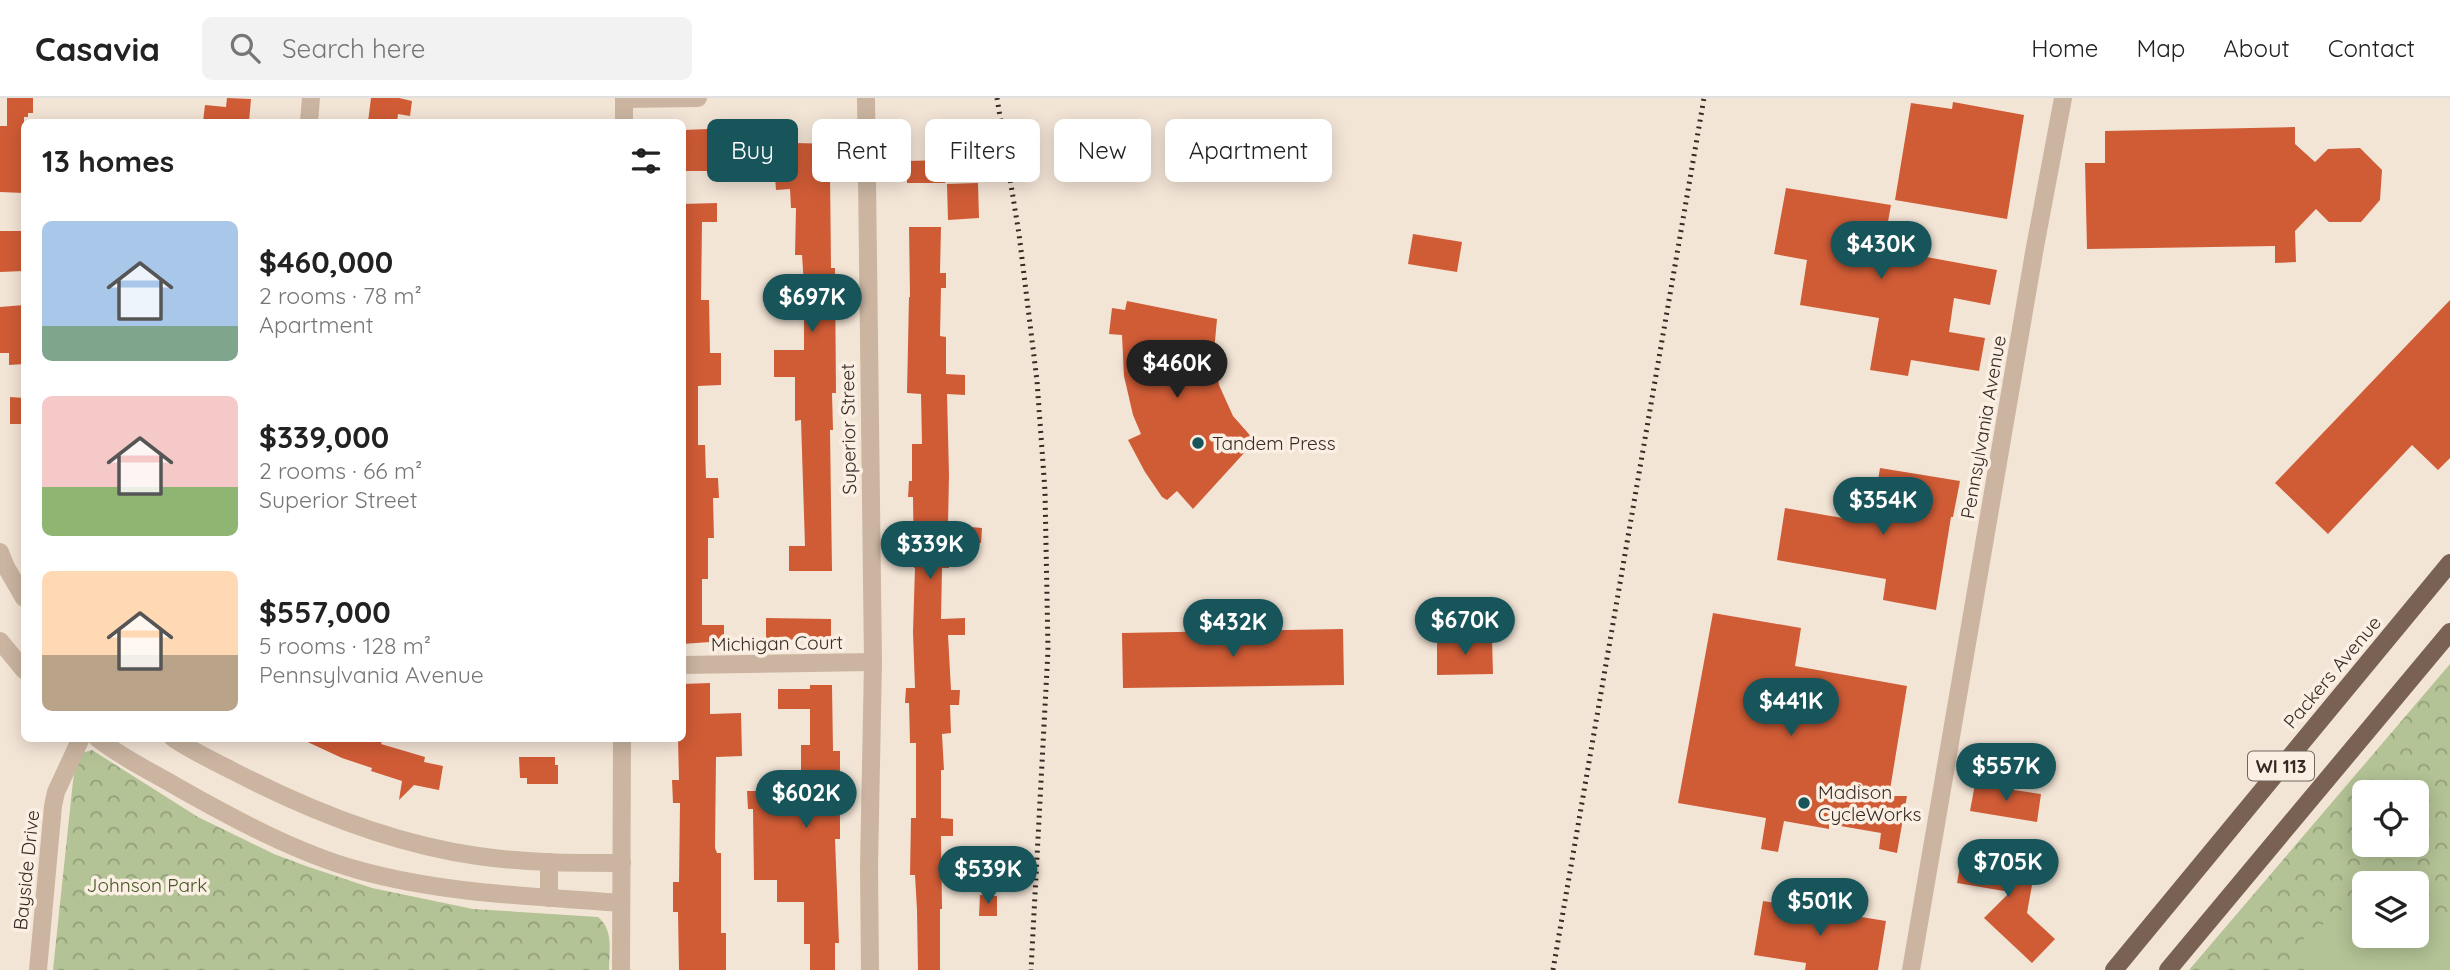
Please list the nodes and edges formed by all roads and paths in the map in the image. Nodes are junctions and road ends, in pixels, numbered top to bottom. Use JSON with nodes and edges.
{"nodes":[{"id":1,"x":311,"y":98,"type":"edge"},
{"id":2,"x":698,"y":98,"type":"edge"},
{"id":3,"x":866,"y":98,"type":"edge"},
{"id":4,"x":2063,"y":98,"type":"edge"},
{"id":5,"x":624,"y":99,"type":"edge"},
{"id":6,"x":309,"y":119,"type":"edge"},
{"id":7,"x":624,"y":119,"type":"edge"},
{"id":8,"x":2,"y":563,"type":"edge"},
{"id":9,"x":2450,"y":563,"type":"edge"},
{"id":10,"x":21,"y":593,"type":"edge"},
{"id":11,"x":2450,"y":632,"type":"edge"},
{"id":12,"x":0,"y":641,"type":"edge"},
{"id":13,"x":873,"y":663,"type":"junction"},
{"id":14,"x":686,"y":665,"type":"edge"},
{"id":15,"x":21,"y":666,"type":"edge"},
{"id":16,"x":79,"y":742,"type":"edge"},
{"id":17,"x":104,"y":742,"type":"edge"},
{"id":18,"x":180,"y":742,"type":"edge"},
{"id":19,"x":622,"y":742,"type":"edge"},
{"id":20,"x":549,"y":862,"type":"junction"},
{"id":21,"x":621,"y":863,"type":"junction"},
{"id":22,"x":550,"y":898,"type":"junction"},
{"id":23,"x":621,"y":903,"type":"junction"},
{"id":24,"x":38,"y":970,"type":"edge"},
{"id":25,"x":621,"y":970,"type":"edge"},
{"id":26,"x":870,"y":970,"type":"edge"},
{"id":27,"x":1911,"y":970,"type":"edge"},
{"id":28,"x":2114,"y":970,"type":"edge"},
{"id":29,"x":2168,"y":970,"type":"edge"}],
"edges":[{"from":1,"to":6,"type":"street"},
{"from":2,"to":5,"type":"street"},
{"from":3,"to":13,"type":"street","name":"Superior Street"},
{"from":4,"to":27,"type":"street","name":"Pennsylvania Avenue"},
{"from":5,"to":7,"type":"street"},
{"from":8,"to":10,"type":"street"},
{"from":9,"to":28,"type":"main road","name":"Packers Avenue","number":"WI 113"},
{"from":11,"to":29,"type":"main road","number":"WI 113"},
{"from":12,"to":15,"type":"street"},
{"from":13,"to":14,"type":"street","name":"Michigan Court"},
{"from":13,"to":26,"type":"street","name":"Superior Street"},
{"from":16,"to":24,"type":"street","name":"Bayside Drive"},
{"from":17,"to":22,"type":"street"},
{"from":18,"to":20,"type":"street"},
{"from":19,"to":21,"type":"street"},
{"from":20,"to":21,"type":"street"},
{"from":20,"to":22,"type":"street"},
{"from":21,"to":23,"type":"street"},
{"from":22,"to":23,"type":"street"},
{"from":23,"to":25,"type":"street"}]}
